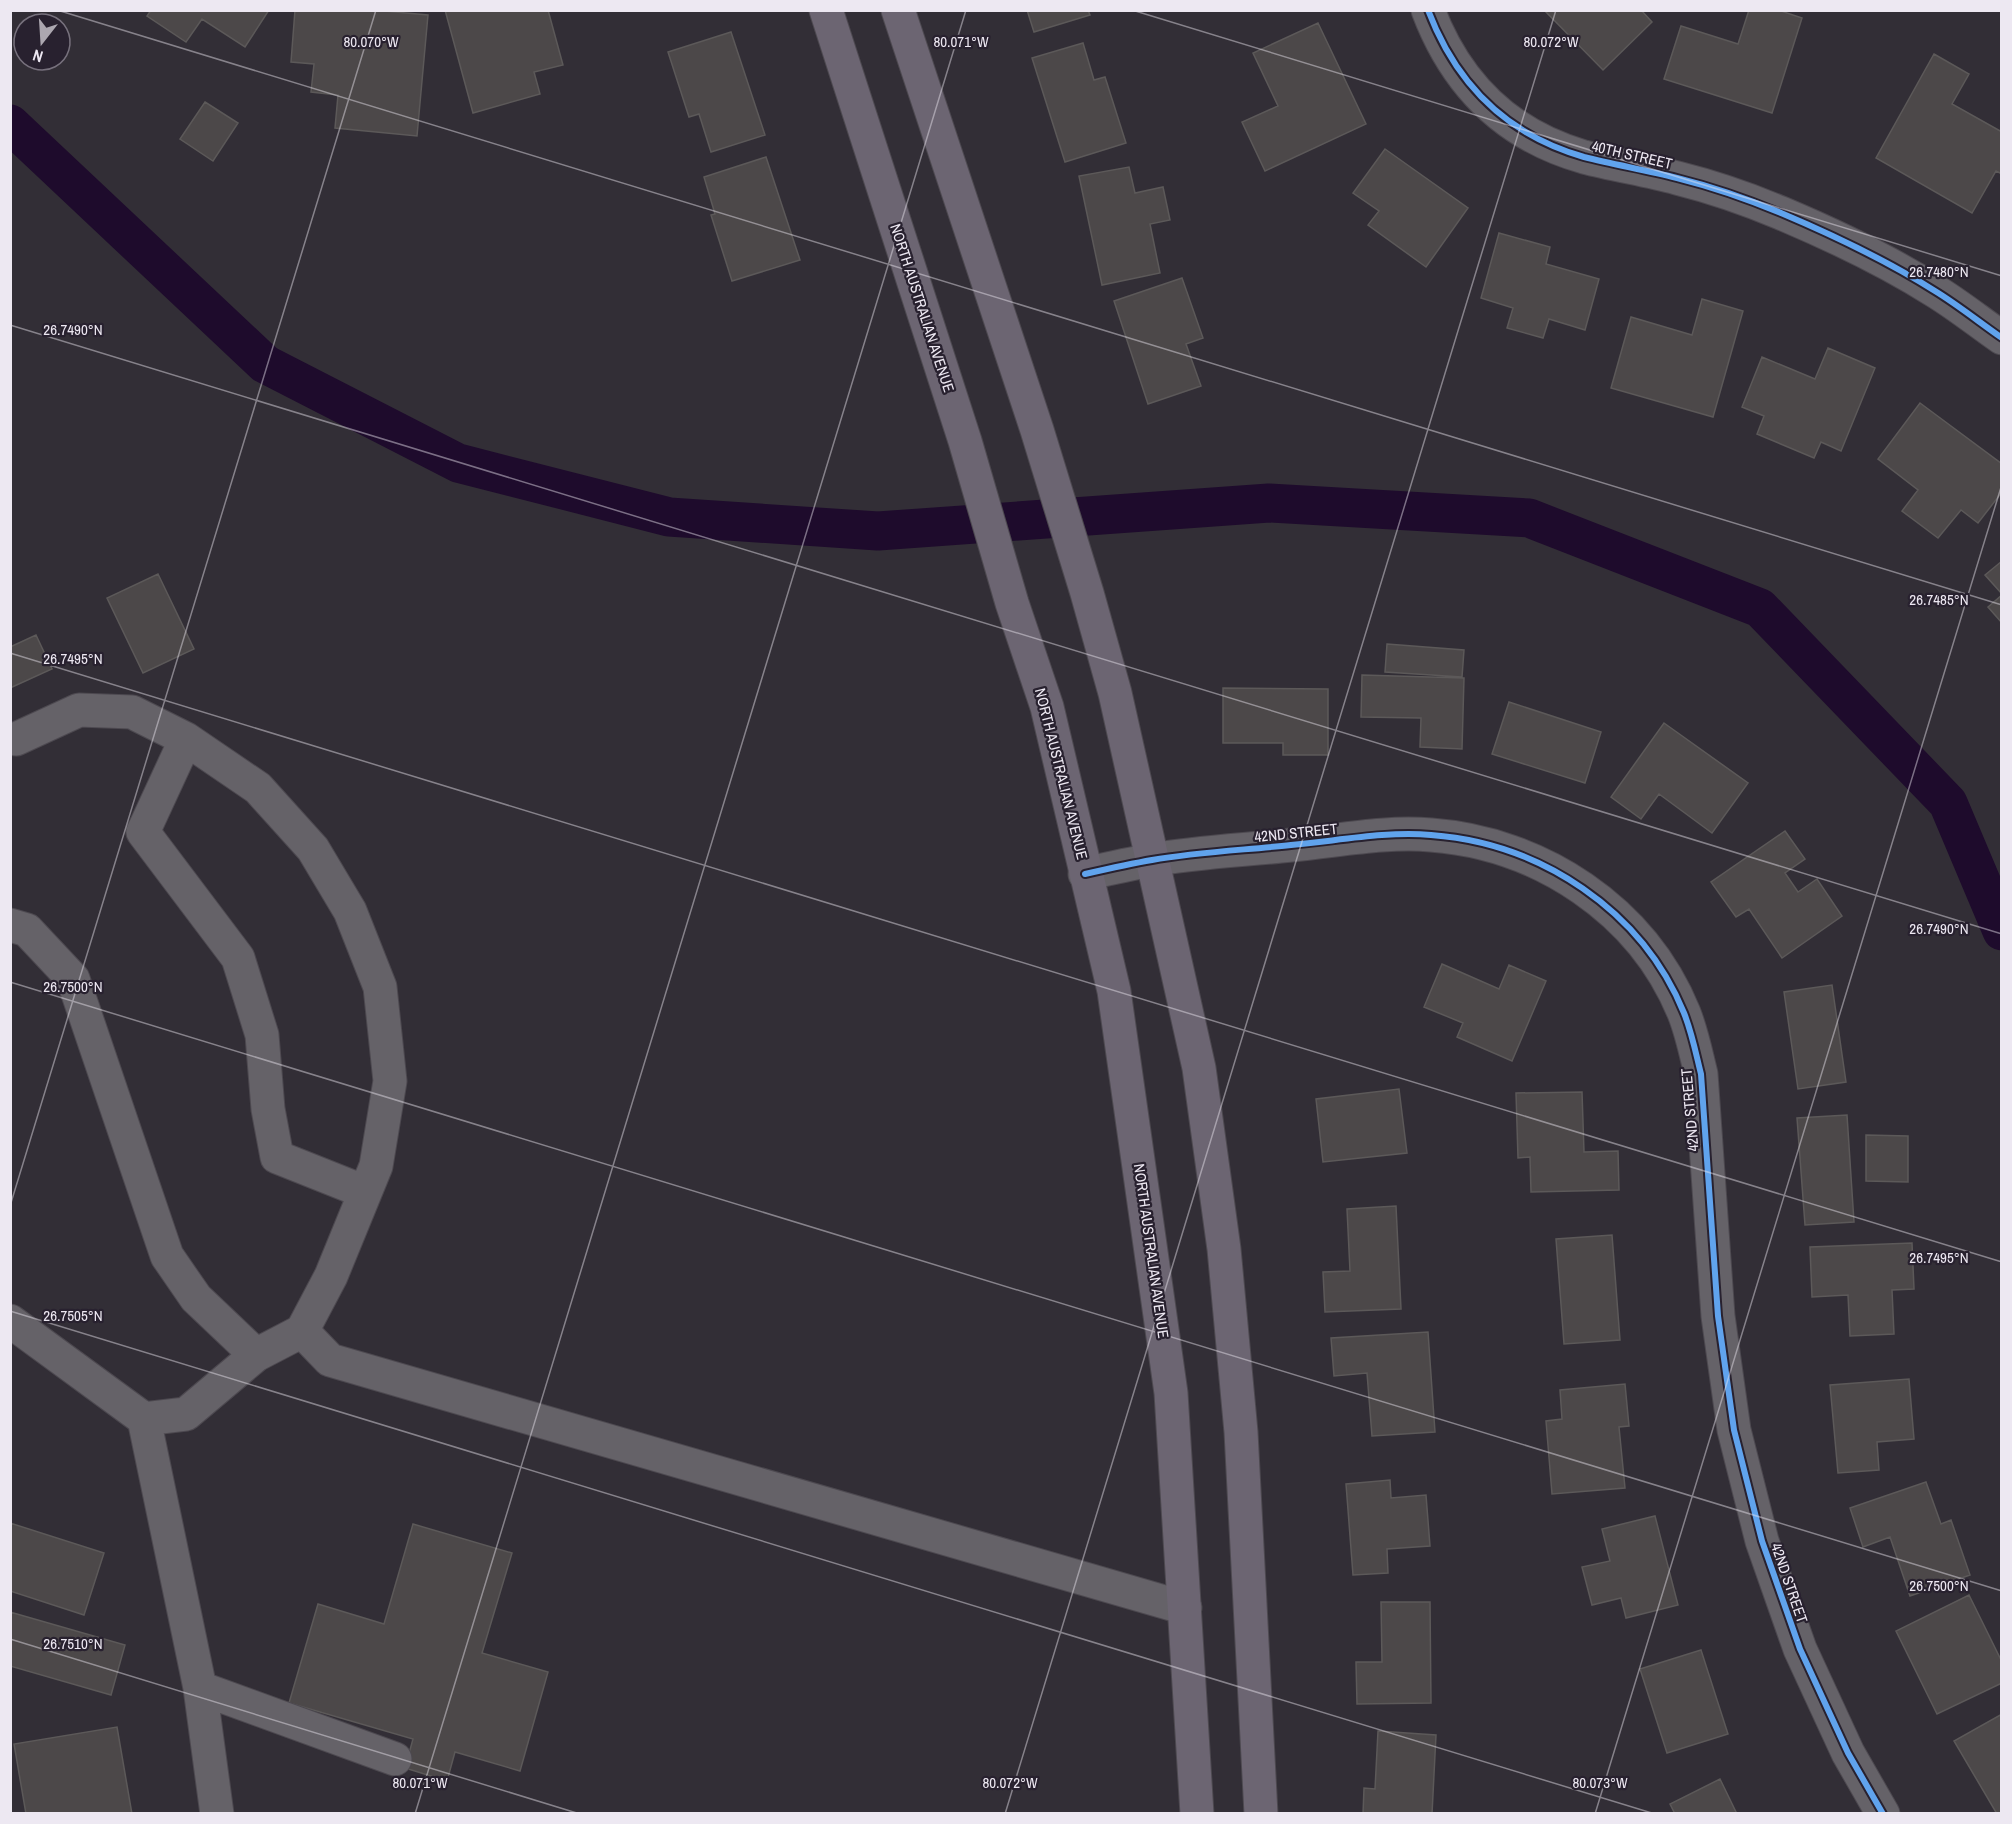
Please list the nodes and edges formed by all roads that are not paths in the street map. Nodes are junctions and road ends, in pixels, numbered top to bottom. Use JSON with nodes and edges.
{"nodes":[{"id":1,"x":826,"y":10,"type":"edge"},
{"id":2,"x":898,"y":10,"type":"edge"},
{"id":3,"x":1428,"y":10,"type":"edge"},
{"id":4,"x":2001,"y":338,"type":"edge"},
{"id":5,"x":16,"y":739,"type":"dead end"},
{"id":6,"x":186,"y":739,"type":"junction"},
{"id":7,"x":1153,"y":860,"type":"junction"},
{"id":8,"x":1085,"y":874,"type":"junction"},
{"id":9,"x":10,"y":925,"type":"edge"},
{"id":10,"x":365,"y":1192,"type":"junction"},
{"id":11,"x":10,"y":1321,"type":"edge"},
{"id":12,"x":302,"y":1331,"type":"junction"},
{"id":13,"x":256,"y":1355,"type":"junction"},
{"id":14,"x":144,"y":1419,"type":"junction"},
{"id":15,"x":1185,"y":1608,"type":"junction"},
{"id":16,"x":200,"y":1688,"type":"junction"},
{"id":17,"x":394,"y":1759,"type":"dead end"},
{"id":18,"x":217,"y":1814,"type":"edge"},
{"id":19,"x":1197,"y":1814,"type":"edge"},
{"id":20,"x":1262,"y":1814,"type":"edge"},
{"id":21,"x":1883,"y":1814,"type":"edge"}],
"edges":[{"from":1,"to":8,"type":"main road","name":"NORTH AUSTRALIAN AVENUE"},
{"from":2,"to":7,"type":"main road"},
{"from":3,"to":4,"type":"street","name":"40TH STREET"},
{"from":5,"to":6,"type":"street"},
{"from":6,"to":10,"type":"street"},
{"from":6,"to":10,"type":"street"},
{"from":7,"to":8,"type":"street","name":"42ND STREET"},
{"from":7,"to":20,"type":"main road"},
{"from":7,"to":21,"type":"street","name":"42ND STREET"},
{"from":8,"to":15,"type":"main road","name":"NORTH AUSTRALIAN AVENUE"},
{"from":9,"to":13,"type":"street"},
{"from":10,"to":12,"type":"street"},
{"from":11,"to":14,"type":"street"},
{"from":12,"to":13,"type":"street"},
{"from":12,"to":15,"type":"street"},
{"from":13,"to":14,"type":"street"},
{"from":14,"to":16,"type":"street"},
{"from":15,"to":19,"type":"main road","name":"NORTH AUSTRALIAN AVENUE"},
{"from":16,"to":17,"type":"street"},
{"from":16,"to":18,"type":"street"}]}
